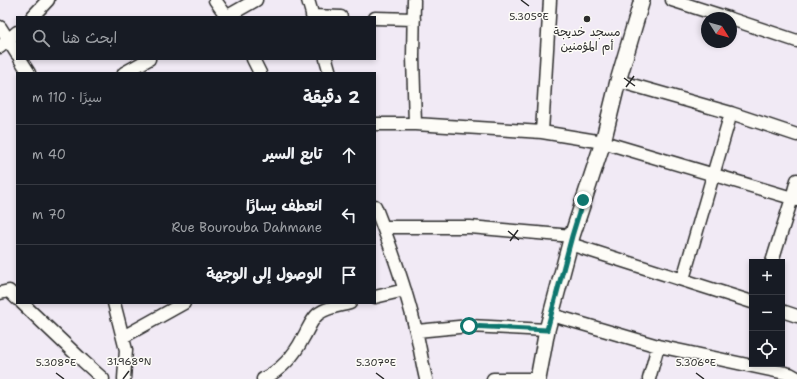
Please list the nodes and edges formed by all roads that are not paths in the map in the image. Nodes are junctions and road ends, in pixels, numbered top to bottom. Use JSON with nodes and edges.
{"nodes":[{"id":1,"x":48,"y":0,"type":"edge"},
{"id":2,"x":215,"y":0,"type":"edge"},
{"id":3,"x":256,"y":0,"type":"edge"},
{"id":4,"x":308,"y":0,"type":"edge"},
{"id":5,"x":414,"y":0,"type":"edge"},
{"id":6,"x":550,"y":0,"type":"edge"},
{"id":7,"x":642,"y":0,"type":"edge"},
{"id":8,"x":672,"y":0,"type":"edge"},
{"id":9,"x":709,"y":12,"type":"edge"},
{"id":10,"x":33,"y":16,"type":"edge"},
{"id":11,"x":225,"y":16,"type":"edge"},
{"id":12,"x":228,"y":16,"type":"edge"},
{"id":13,"x":313,"y":16,"type":"edge"},
{"id":14,"x":376,"y":18,"type":"edge"},
{"id":15,"x":414,"y":19,"type":"junction"},
{"id":16,"x":737,"y":21,"type":"edge"},
{"id":17,"x":0,"y":27,"type":"edge"},
{"id":18,"x":9,"y":40,"type":"edge"},
{"id":19,"x":797,"y":41,"type":"edge"},
{"id":20,"x":16,"y":52,"type":"edge"},
{"id":21,"x":21,"y":60,"type":"edge"},
{"id":22,"x":147,"y":60,"type":"edge"},
{"id":23,"x":254,"y":60,"type":"edge"},
{"id":24,"x":326,"y":60,"type":"edge"},
{"id":25,"x":28,"y":72,"type":"edge"},
{"id":26,"x":126,"y":72,"type":"edge"},
{"id":27,"x":260,"y":72,"type":"edge"},
{"id":28,"x":330,"y":72,"type":"edge"},
{"id":29,"x":618,"y":80,"type":"junction"},
{"id":30,"x":731,"y":113,"type":"junction"},
{"id":31,"x":376,"y":124,"type":"edge"},
{"id":32,"x":415,"y":124,"type":"junction"},
{"id":33,"x":542,"y":132,"type":"junction"},
{"id":34,"x":797,"y":135,"type":"edge"},
{"id":35,"x":603,"y":142,"type":"junction"},
{"id":36,"x":713,"y":175,"type":"junction"},
{"id":37,"x":797,"y":180,"type":"edge"},
{"id":38,"x":795,"y":199,"type":"edge"},
{"id":39,"x":376,"y":209,"type":"edge"},
{"id":40,"x":384,"y":227,"type":"junction"},
{"id":41,"x":571,"y":240,"type":"junction"},
{"id":42,"x":773,"y":259,"type":"edge"},
{"id":43,"x":683,"y":279,"type":"junction"},
{"id":44,"x":405,"y":290,"type":"junction"},
{"id":45,"x":376,"y":297,"type":"edge"},
{"id":46,"x":749,"y":301,"type":"edge"},
{"id":47,"x":23,"y":304,"type":"edge"},
{"id":48,"x":114,"y":304,"type":"edge"},
{"id":49,"x":182,"y":304,"type":"edge"},
{"id":50,"x":346,"y":304,"type":"edge"},
{"id":51,"x":785,"y":312,"type":"edge"},
{"id":52,"x":552,"y":315,"type":"junction"},
{"id":53,"x":797,"y":316,"type":"edge"},
{"id":54,"x":547,"y":330,"type":"junction"},
{"id":55,"x":417,"y":332,"type":"junction"},
{"id":56,"x":123,"y":337,"type":"junction"},
{"id":57,"x":658,"y":346,"type":"junction"},
{"id":58,"x":797,"y":378,"type":"edge"},
{"id":59,"x":103,"y":379,"type":"edge"},
{"id":60,"x":124,"y":379,"type":"edge"},
{"id":61,"x":263,"y":379,"type":"edge"},
{"id":62,"x":426,"y":379,"type":"edge"},
{"id":63,"x":494,"y":379,"type":"edge"},
{"id":64,"x":538,"y":379,"type":"edge"},
{"id":65,"x":649,"y":379,"type":"edge"}],
"edges":[{"from":1,"to":10,"type":"street"},
{"from":2,"to":11,"type":"street"},
{"from":3,"to":12,"type":"street"},
{"from":4,"to":13,"type":"street"},
{"from":5,"to":15,"type":"street"},
{"from":6,"to":33,"type":"street"},
{"from":7,"to":29,"type":"street"},
{"from":8,"to":9,"type":"street"},
{"from":14,"to":15,"type":"street"},
{"from":15,"to":32,"type":"street"},
{"from":16,"to":19,"type":"street"},
{"from":17,"to":18,"type":"street"},
{"from":18,"to":20,"type":"street"},
{"from":21,"to":25,"type":"street"},
{"from":22,"to":26,"type":"street"},
{"from":23,"to":27,"type":"street"},
{"from":24,"to":28,"type":"street"},
{"from":29,"to":30,"type":"street"},
{"from":29,"to":35,"type":"street"},
{"from":30,"to":34,"type":"street"},
{"from":30,"to":36,"type":"street"},
{"from":31,"to":32,"type":"street"},
{"from":32,"to":33,"type":"street"},
{"from":33,"to":35,"type":"street"},
{"from":35,"to":36,"type":"street"},
{"from":35,"to":41,"type":"street"},
{"from":36,"to":38,"type":"street"},
{"from":36,"to":43,"type":"street"},
{"from":37,"to":38,"type":"street"},
{"from":38,"to":42,"type":"street"},
{"from":39,"to":40,"type":"street"},
{"from":40,"to":41,"type":"street"},
{"from":40,"to":44,"type":"street"},
{"from":41,"to":43,"type":"street"},
{"from":41,"to":52,"type":"street"},
{"from":43,"to":46,"type":"street"},
{"from":44,"to":45,"type":"street"},
{"from":44,"to":55,"type":"street"},
{"from":47,"to":59,"type":"street"},
{"from":48,"to":56,"type":"street"},
{"from":49,"to":56,"type":"street"},
{"from":50,"to":61,"type":"street"},
{"from":51,"to":53,"type":"street"},
{"from":52,"to":54,"type":"street"},
{"from":52,"to":57,"type":"street"},
{"from":54,"to":55,"type":"street"},
{"from":54,"to":64,"type":"street"},
{"from":55,"to":62,"type":"street"},
{"from":56,"to":60,"type":"street"},
{"from":57,"to":58,"type":"street"},
{"from":57,"to":65,"type":"street"},
{"from":63,"to":64,"type":"street"}]}
